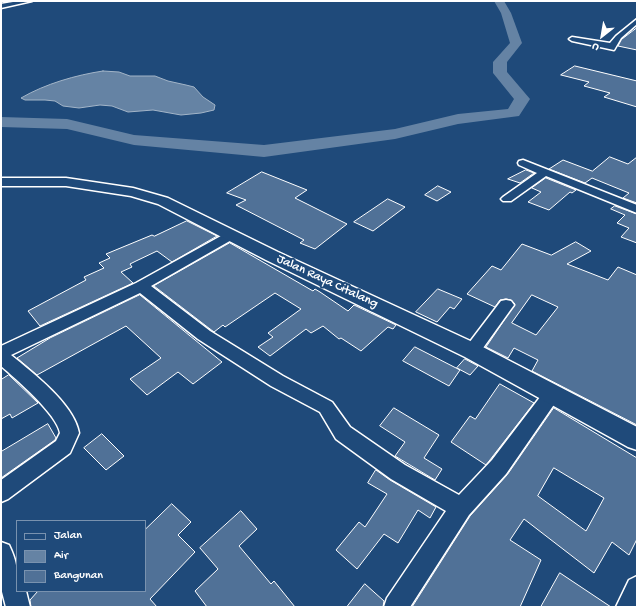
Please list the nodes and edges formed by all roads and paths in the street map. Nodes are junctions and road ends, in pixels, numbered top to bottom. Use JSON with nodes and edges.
{"nodes":[{"id":1,"x":29,"y":1,"type":"edge"},
{"id":2,"x":1,"y":6,"type":"edge"},
{"id":3,"x":637,"y":21,"type":"edge"},
{"id":4,"x":617,"y":36,"type":"junction"},
{"id":5,"x":632,"y":37,"type":"dead end"},
{"id":6,"x":572,"y":39,"type":"dead end"},
{"id":7,"x":523,"y":163,"type":"dead end"},
{"id":8,"x":544,"y":173,"type":"junction"},
{"id":9,"x":1,"y":182,"type":"edge"},
{"id":10,"x":507,"y":199,"type":"dead end"},
{"id":11,"x":637,"y":209,"type":"edge"},
{"id":12,"x":230,"y":235,"type":"junction"},
{"id":13,"x":141,"y":286,"type":"junction"},
{"id":14,"x":506,"y":305,"type":"dead end"},
{"id":15,"x":472,"y":351,"type":"junction"},
{"id":16,"x":1,"y":354,"type":"edge"},
{"id":17,"x":553,"y":393,"type":"junction"},
{"id":18,"x":637,"y":438,"type":"edge"},
{"id":19,"x":1,"y":492,"type":"edge"},
{"id":20,"x":461,"y":508,"type":"junction"},
{"id":21,"x":1,"y":553,"type":"edge"},
{"id":22,"x":637,"y":588,"type":"edge"},
{"id":23,"x":18,"y":607,"type":"edge"},
{"id":24,"x":396,"y":607,"type":"edge"},
{"id":25,"x":628,"y":607,"type":"edge"}],
"edges":[{"from":1,"to":2,"type":"street"},
{"from":3,"to":4,"type":"street"},
{"from":4,"to":5,"type":"street"},
{"from":4,"to":6,"type":"street"},
{"from":7,"to":8,"type":"street"},
{"from":8,"to":10,"type":"street"},
{"from":8,"to":11,"type":"street"},
{"from":9,"to":12,"type":"street","name":"Jalan Raya Citalang"},
{"from":12,"to":13,"type":"street"},
{"from":12,"to":15,"type":"street","name":"Jalan Raya Citalang"},
{"from":13,"to":16,"type":"street"},
{"from":13,"to":20,"type":"street"},
{"from":14,"to":15,"type":"street"},
{"from":15,"to":17,"type":"street","name":"Jalan Raya Citalang"},
{"from":16,"to":19,"type":"street"},
{"from":17,"to":18,"type":"street","name":"Jalan Raya Citalang"},
{"from":17,"to":20,"type":"street"},
{"from":20,"to":24,"type":"street"},
{"from":21,"to":23,"type":"street"},
{"from":22,"to":25,"type":"street"}]}
